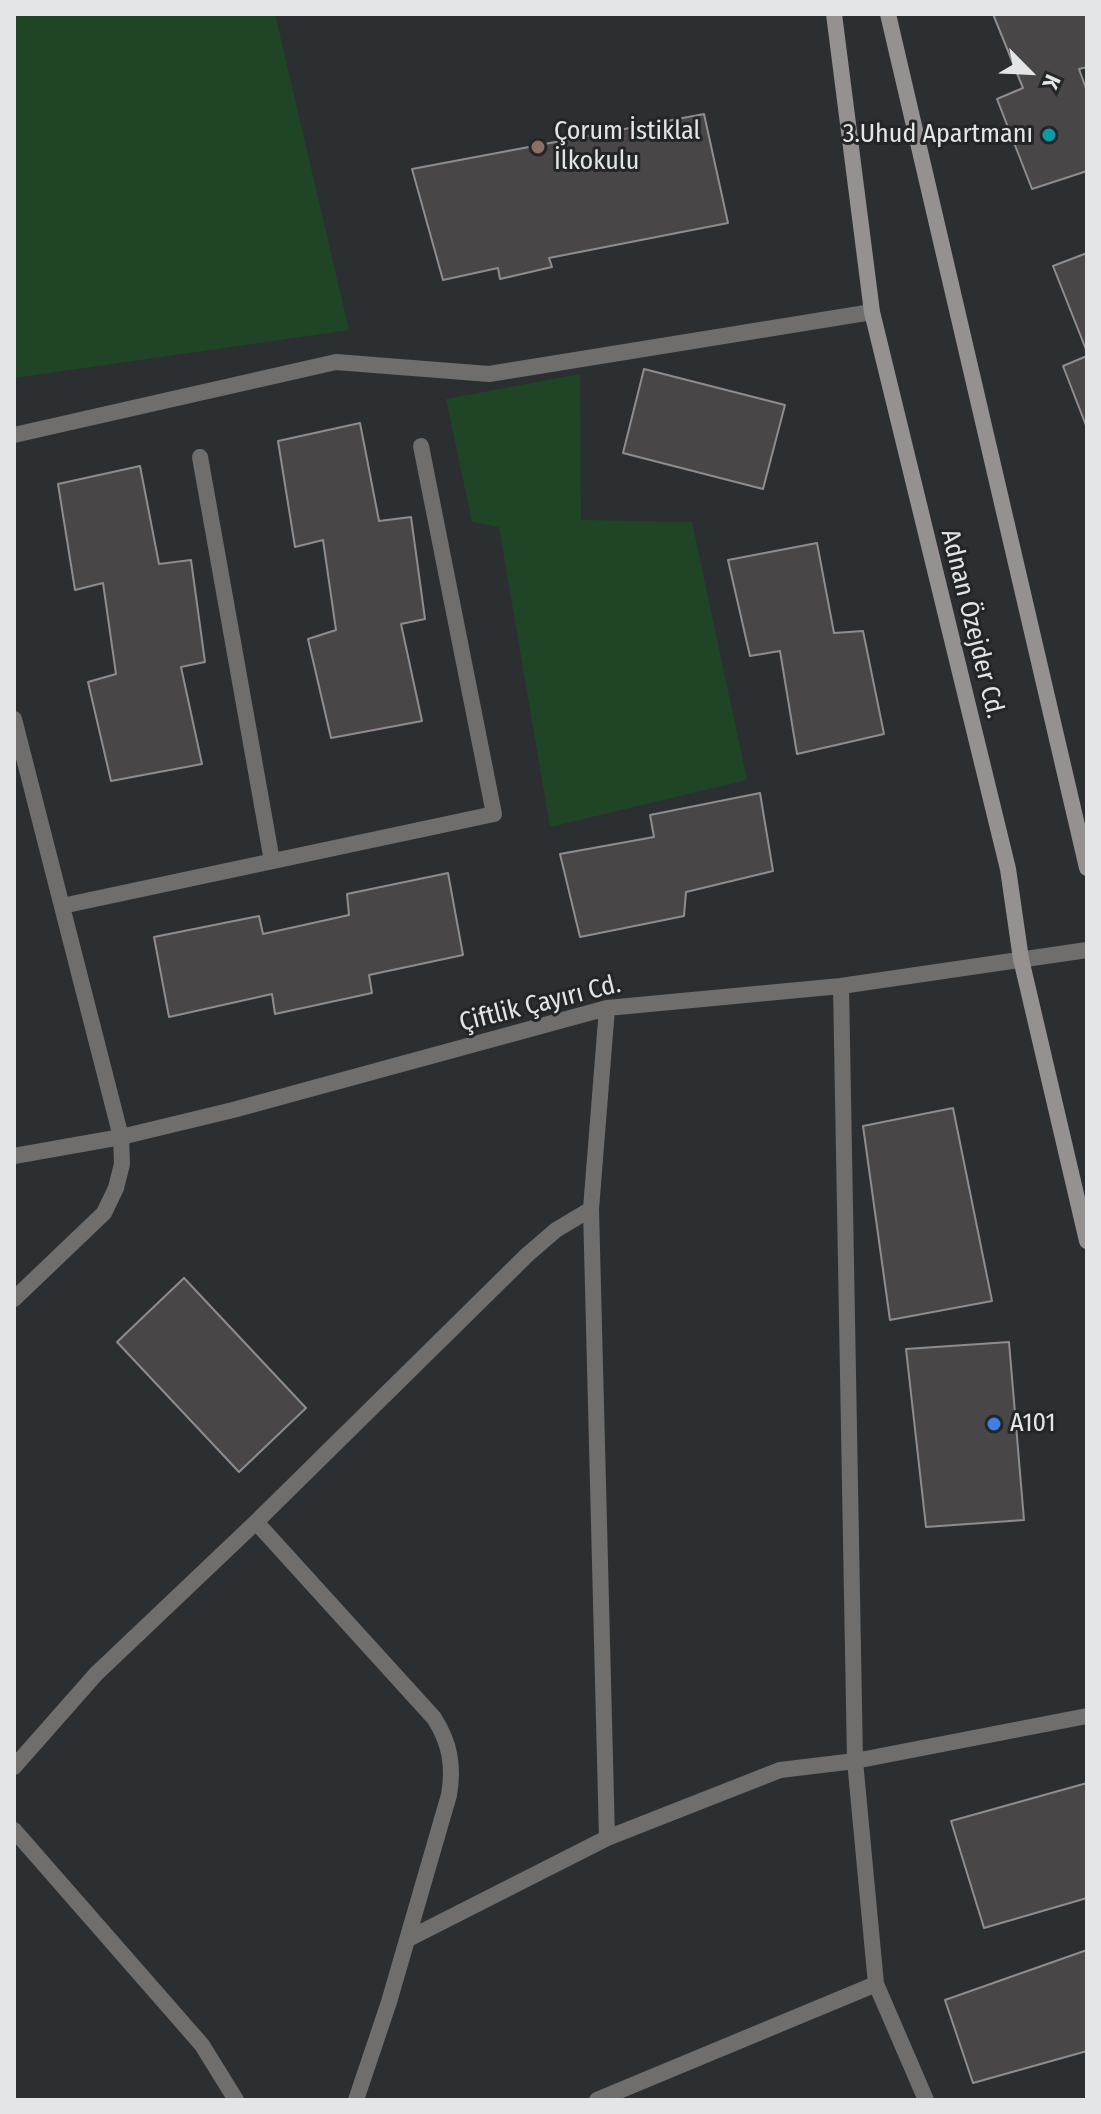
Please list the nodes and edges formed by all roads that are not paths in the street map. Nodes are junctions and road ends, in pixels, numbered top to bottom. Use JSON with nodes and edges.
{"nodes":[{"id":1,"x":834,"y":14,"type":"edge"},
{"id":2,"x":888,"y":14,"type":"edge"},
{"id":3,"x":872,"y":312,"type":"junction"},
{"id":4,"x":14,"y":435,"type":"edge"},
{"id":5,"x":421,"y":446,"type":"dead end"},
{"id":6,"x":200,"y":457,"type":"dead end"},
{"id":7,"x":14,"y":719,"type":"edge"},
{"id":8,"x":18,"y":753,"type":"edge"},
{"id":9,"x":272,"y":861,"type":"junction"},
{"id":10,"x":1087,"y":868,"type":"edge"},
{"id":11,"x":62,"y":906,"type":"junction"},
{"id":12,"x":1087,"y":950,"type":"edge"},
{"id":13,"x":1021,"y":959,"type":"junction"},
{"id":14,"x":841,"y":986,"type":"junction"},
{"id":15,"x":607,"y":1008,"type":"junction"},
{"id":16,"x":121,"y":1137,"type":"junction"},
{"id":17,"x":14,"y":1156,"type":"edge"},
{"id":18,"x":591,"y":1209,"type":"junction"},
{"id":19,"x":1087,"y":1241,"type":"edge"},
{"id":20,"x":14,"y":1299,"type":"edge"},
{"id":21,"x":256,"y":1522,"type":"junction"},
{"id":22,"x":1087,"y":1716,"type":"edge"},
{"id":23,"x":855,"y":1761,"type":"junction"},
{"id":24,"x":14,"y":1767,"type":"edge"},
{"id":25,"x":607,"y":1838,"type":"junction"},
{"id":26,"x":18,"y":1841,"type":"edge"},
{"id":27,"x":408,"y":1939,"type":"junction"},
{"id":28,"x":876,"y":1984,"type":"junction"},
{"id":29,"x":236,"y":2100,"type":"edge"},
{"id":30,"x":356,"y":2100,"type":"edge"},
{"id":31,"x":597,"y":2100,"type":"edge"},
{"id":32,"x":926,"y":2100,"type":"edge"}],
"edges":[{"from":1,"to":3,"type":"street","name":"Adnan Özejder Cd."},
{"from":2,"to":10,"type":"street"},
{"from":3,"to":4,"type":"street"},
{"from":3,"to":13,"type":"street","name":"Adnan Özejder Cd."},
{"from":5,"to":9,"type":"street"},
{"from":6,"to":9,"type":"street"},
{"from":7,"to":8,"type":"street"},
{"from":8,"to":11,"type":"street"},
{"from":9,"to":11,"type":"street"},
{"from":11,"to":16,"type":"street"},
{"from":12,"to":13,"type":"street","name":"Çiftlik Çayırı Cd."},
{"from":13,"to":14,"type":"street","name":"Çiftlik Çayırı Cd."},
{"from":13,"to":19,"type":"street","name":"Adnan Özejder Cd."},
{"from":14,"to":15,"type":"street","name":"Çiftlik Çayırı Cd."},
{"from":14,"to":23,"type":"street"},
{"from":15,"to":16,"type":"street","name":"Çiftlik Çayırı Cd."},
{"from":15,"to":18,"type":"street"},
{"from":16,"to":17,"type":"street","name":"Çiftlik Çayırı Cd."},
{"from":16,"to":20,"type":"street"},
{"from":18,"to":21,"type":"street"},
{"from":18,"to":25,"type":"street"},
{"from":21,"to":24,"type":"street"},
{"from":21,"to":27,"type":"street"},
{"from":22,"to":23,"type":"street"},
{"from":23,"to":25,"type":"street"},
{"from":23,"to":28,"type":"street"},
{"from":25,"to":27,"type":"street"},
{"from":26,"to":29,"type":"street"},
{"from":27,"to":30,"type":"street"},
{"from":28,"to":31,"type":"street"},
{"from":28,"to":32,"type":"street"}]}
